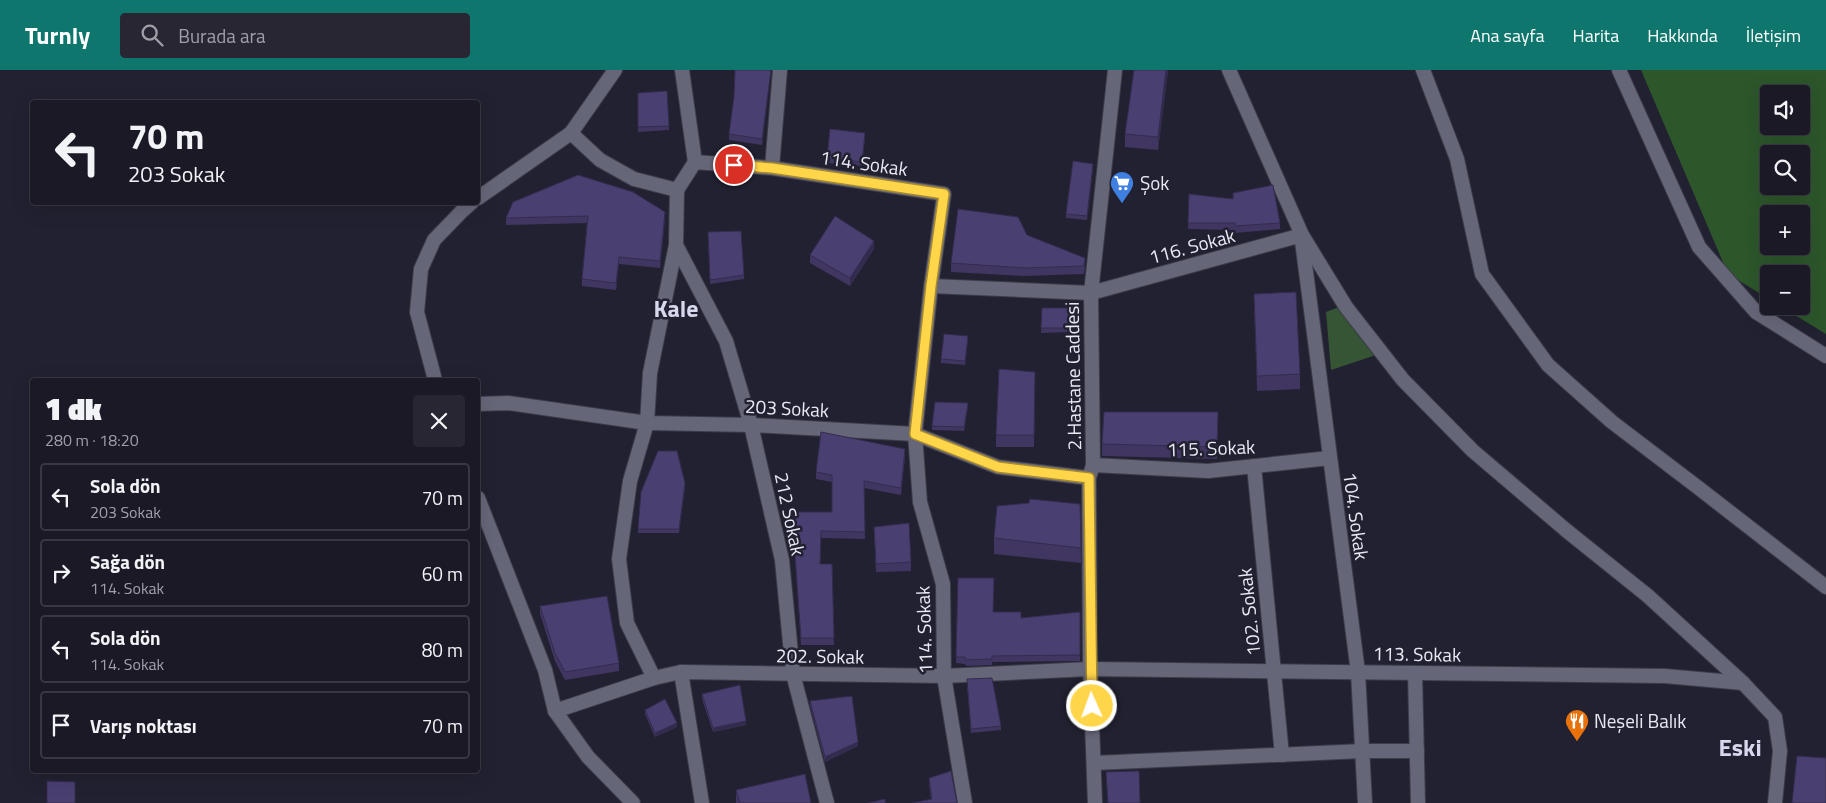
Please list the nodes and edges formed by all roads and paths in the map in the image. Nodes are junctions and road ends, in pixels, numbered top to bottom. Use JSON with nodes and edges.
{"nodes":[{"id":1,"x":615,"y":70,"type":"edge"},
{"id":2,"x":682,"y":70,"type":"edge"},
{"id":3,"x":780,"y":70,"type":"edge"},
{"id":4,"x":1115,"y":70,"type":"edge"},
{"id":5,"x":1229,"y":70,"type":"edge"},
{"id":6,"x":1423,"y":70,"type":"edge"},
{"id":7,"x":1619,"y":70,"type":"edge"},
{"id":8,"x":571,"y":133,"type":"junction"},
{"id":9,"x":695,"y":162,"type":"junction"},
{"id":10,"x":772,"y":168,"type":"junction"},
{"id":11,"x":677,"y":190,"type":"junction"},
{"id":12,"x":480,"y":197,"type":"edge"},
{"id":13,"x":468,"y":205,"type":"edge"},
{"id":14,"x":1302,"y":235,"type":"junction"},
{"id":15,"x":676,"y":245,"type":"junction"},
{"id":16,"x":931,"y":286,"type":"junction"},
{"id":17,"x":1091,"y":293,"type":"junction"},
{"id":18,"x":1826,"y":356,"type":"edge"},
{"id":19,"x":434,"y":378,"type":"edge"},
{"id":20,"x":480,"y":404,"type":"edge"},
{"id":21,"x":647,"y":423,"type":"junction"},
{"id":22,"x":752,"y":425,"type":"junction"},
{"id":23,"x":915,"y":434,"type":"junction"},
{"id":24,"x":1330,"y":458,"type":"junction"},
{"id":25,"x":1254,"y":466,"type":"junction"},
{"id":26,"x":1091,"y":472,"type":"junction"},
{"id":27,"x":480,"y":503,"type":"edge"},
{"id":28,"x":1826,"y":587,"type":"edge"},
{"id":29,"x":1090,"y":668,"type":"junction"},
{"id":30,"x":1274,"y":671,"type":"junction"},
{"id":31,"x":680,"y":672,"type":"junction"},
{"id":32,"x":1358,"y":672,"type":"junction"},
{"id":33,"x":1415,"y":673,"type":"junction"},
{"id":34,"x":793,"y":674,"type":"junction"},
{"id":35,"x":944,"y":676,"type":"junction"},
{"id":36,"x":654,"y":678,"type":"junction"},
{"id":37,"x":1743,"y":683,"type":"junction"},
{"id":38,"x":555,"y":711,"type":"junction"},
{"id":39,"x":1362,"y":751,"type":"junction"},
{"id":40,"x":1416,"y":751,"type":"junction"},
{"id":41,"x":1282,"y":755,"type":"junction"},
{"id":42,"x":1094,"y":763,"type":"junction"},
{"id":43,"x":633,"y":803,"type":"edge"},
{"id":44,"x":702,"y":803,"type":"edge"},
{"id":45,"x":827,"y":803,"type":"edge"},
{"id":46,"x":965,"y":803,"type":"edge"},
{"id":47,"x":1095,"y":803,"type":"edge"},
{"id":48,"x":1365,"y":803,"type":"edge"},
{"id":49,"x":1418,"y":803,"type":"edge"},
{"id":50,"x":1775,"y":803,"type":"edge"}],
"edges":[{"from":1,"to":8,"type":"street"},
{"from":2,"to":9,"type":"street"},
{"from":3,"to":10,"type":"street"},
{"from":4,"to":17,"type":"street","name":"2.Hastane Caddesi"},
{"from":5,"to":14,"type":"street"},
{"from":6,"to":28,"type":"street"},
{"from":7,"to":18,"type":"street"},
{"from":8,"to":11,"type":"street"},
{"from":8,"to":12,"type":"street"},
{"from":9,"to":10,"type":"street","name":"114. Sokak"},
{"from":9,"to":11,"type":"street"},
{"from":10,"to":16,"type":"street","name":"114. Sokak"},
{"from":11,"to":15,"type":"street"},
{"from":13,"to":19,"type":"street"},
{"from":14,"to":17,"type":"street","name":"116. Sokak"},
{"from":14,"to":24,"type":"street","name":"104. Sokak"},
{"from":14,"to":37,"type":"street"},
{"from":15,"to":21,"type":"street"},
{"from":15,"to":22,"type":"street","name":"212 Sokak"},
{"from":16,"to":17,"type":"street","name":"116. Sokak"},
{"from":16,"to":23,"type":"street","name":"114. Sokak"},
{"from":17,"to":26,"type":"street","name":"2.Hastane Caddesi"},
{"from":20,"to":21,"type":"street","name":"203 Sokak"},
{"from":21,"to":22,"type":"street","name":"203 Sokak"},
{"from":21,"to":36,"type":"street"},
{"from":22,"to":23,"type":"street","name":"203 Sokak"},
{"from":22,"to":34,"type":"street","name":"212 Sokak"},
{"from":23,"to":26,"type":"street","name":"203 Sokak"},
{"from":23,"to":35,"type":"street","name":"114. Sokak"},
{"from":24,"to":25,"type":"street","name":"115. Sokak"},
{"from":24,"to":32,"type":"street","name":"104. Sokak"},
{"from":25,"to":26,"type":"street","name":"115. Sokak"},
{"from":25,"to":30,"type":"street","name":"102. Sokak"},
{"from":26,"to":29,"type":"street","name":"2.Hastane Caddesi"},
{"from":27,"to":38,"type":"street"},
{"from":29,"to":30,"type":"street","name":"113. Sokak"},
{"from":29,"to":35,"type":"street","name":"202. Sokak"},
{"from":29,"to":42,"type":"street","name":"2.Hastane Caddesi"},
{"from":30,"to":32,"type":"street","name":"113. Sokak"},
{"from":30,"to":41,"type":"street","name":"102. Sokak"},
{"from":31,"to":34,"type":"street","name":"202. Sokak"},
{"from":31,"to":36,"type":"street","name":"202. Sokak"},
{"from":31,"to":44,"type":"street"},
{"from":32,"to":33,"type":"street","name":"113. Sokak"},
{"from":32,"to":39,"type":"street","name":"104. Sokak"},
{"from":33,"to":37,"type":"street","name":"113. Sokak"},
{"from":33,"to":40,"type":"street"},
{"from":34,"to":35,"type":"street","name":"202. Sokak"},
{"from":34,"to":45,"type":"street","name":"212 Sokak"},
{"from":35,"to":46,"type":"street","name":"114. Sokak"},
{"from":36,"to":38,"type":"street","name":"202. Sokak"},
{"from":37,"to":50,"type":"street"},
{"from":38,"to":43,"type":"street"},
{"from":39,"to":40,"type":"street"},
{"from":39,"to":41,"type":"street"},
{"from":39,"to":48,"type":"street","name":"104. Sokak"},
{"from":40,"to":49,"type":"street"},
{"from":41,"to":42,"type":"street"},
{"from":42,"to":47,"type":"street","name":"2.Hastane Caddesi"}]}
